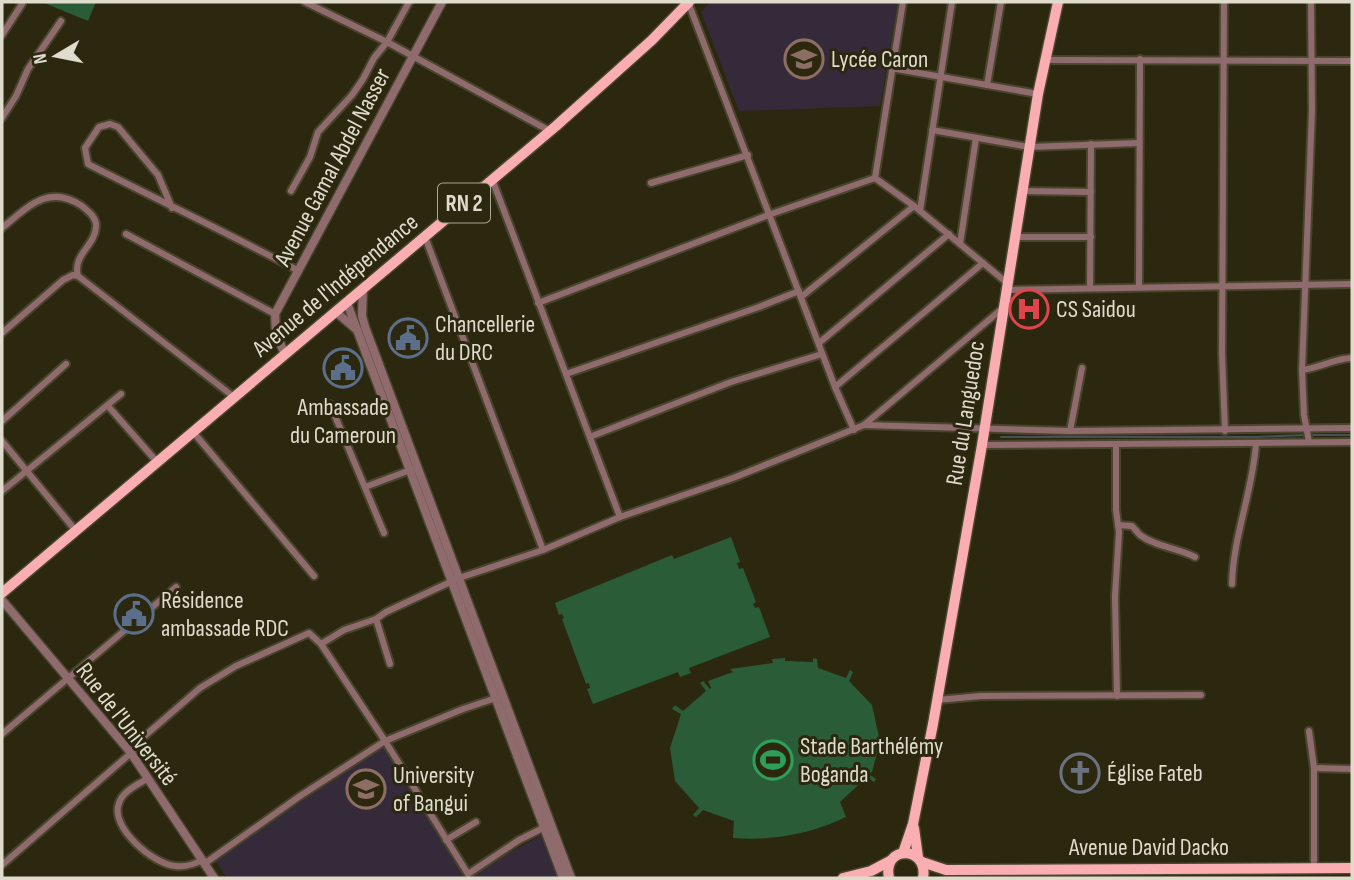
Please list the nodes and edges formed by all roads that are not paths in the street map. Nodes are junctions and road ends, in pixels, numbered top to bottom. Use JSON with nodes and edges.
{"nodes":[{"id":1,"x":20,"y":2,"type":"edge"},
{"id":2,"x":305,"y":2,"type":"edge"},
{"id":3,"x":409,"y":2,"type":"edge"},
{"id":4,"x":442,"y":2,"type":"edge"},
{"id":5,"x":688,"y":2,"type":"edge"},
{"id":6,"x":903,"y":2,"type":"edge"},
{"id":7,"x":952,"y":2,"type":"edge"},
{"id":8,"x":1001,"y":2,"type":"edge"},
{"id":9,"x":1224,"y":2,"type":"edge"},
{"id":10,"x":1311,"y":2,"type":"edge"},
{"id":11,"x":1056,"y":4,"type":"edge"},
{"id":12,"x":61,"y":21,"type":"dead end"},
{"id":13,"x":2,"y":36,"type":"edge"},
{"id":14,"x":387,"y":42,"type":"junction"},
{"id":15,"x":414,"y":57,"type":"junction"},
{"id":16,"x":1140,"y":59,"type":"junction"},
{"id":17,"x":1044,"y":60,"type":"junction"},
{"id":18,"x":1223,"y":60,"type":"junction"},
{"id":19,"x":1311,"y":60,"type":"junction"},
{"id":20,"x":1352,"y":61,"type":"edge"},
{"id":21,"x":891,"y":68,"type":"junction"},
{"id":22,"x":940,"y":77,"type":"junction"},
{"id":23,"x":987,"y":85,"type":"junction"},
{"id":24,"x":1038,"y":94,"type":"junction"},
{"id":25,"x":2,"y":118,"type":"edge"},
{"id":26,"x":932,"y":130,"type":"junction"},
{"id":27,"x":550,"y":131,"type":"junction"},
{"id":28,"x":976,"y":138,"type":"junction"},
{"id":29,"x":1139,"y":143,"type":"junction"},
{"id":30,"x":1091,"y":144,"type":"junction"},
{"id":31,"x":1029,"y":146,"type":"junction"},
{"id":32,"x":748,"y":155,"type":"junction"},
{"id":33,"x":875,"y":178,"type":"junction"},
{"id":34,"x":492,"y":179,"type":"junction"},
{"id":35,"x":651,"y":183,"type":"dead end"},
{"id":36,"x":291,"y":191,"type":"dead end"},
{"id":37,"x":1021,"y":191,"type":"junction"},
{"id":38,"x":1091,"y":192,"type":"junction"},
{"id":39,"x":173,"y":208,"type":"junction"},
{"id":40,"x":917,"y":209,"type":"junction"},
{"id":41,"x":771,"y":214,"type":"junction"},
{"id":42,"x":2,"y":228,"type":"edge"},
{"id":43,"x":126,"y":234,"type":"dead end"},
{"id":44,"x":949,"y":234,"type":"junction"},
{"id":45,"x":425,"y":237,"type":"junction"},
{"id":46,"x":1014,"y":237,"type":"junction"},
{"id":47,"x":1091,"y":237,"type":"junction"},
{"id":48,"x":960,"y":244,"type":"junction"},
{"id":49,"x":983,"y":263,"type":"junction"},
{"id":50,"x":297,"y":271,"type":"junction"},
{"id":51,"x":78,"y":276,"type":"junction"},
{"id":52,"x":1352,"y":284,"type":"edge"},
{"id":53,"x":1305,"y":285,"type":"junction"},
{"id":54,"x":1006,"y":286,"type":"junction"},
{"id":55,"x":1223,"y":286,"type":"junction"},
{"id":56,"x":1090,"y":287,"type":"junction"},
{"id":57,"x":1139,"y":287,"type":"junction"},
{"id":58,"x":363,"y":289,"type":"junction"},
{"id":59,"x":800,"y":294,"type":"junction"},
{"id":60,"x":347,"y":303,"type":"junction"},
{"id":61,"x":538,"y":303,"type":"junction"},
{"id":62,"x":1003,"y":308,"type":"junction"},
{"id":63,"x":336,"y":312,"type":"junction"},
{"id":64,"x":275,"y":314,"type":"junction"},
{"id":65,"x":359,"y":332,"type":"junction"},
{"id":66,"x":2,"y":333,"type":"edge"},
{"id":67,"x":819,"y":343,"type":"junction"},
{"id":68,"x":285,"y":354,"type":"junction"},
{"id":69,"x":822,"y":354,"type":"junction"},
{"id":70,"x":1352,"y":358,"type":"edge"},
{"id":71,"x":66,"y":364,"type":"dead end"},
{"id":72,"x":1082,"y":368,"type":"dead end"},
{"id":73,"x":1302,"y":370,"type":"junction"},
{"id":74,"x":566,"y":374,"type":"junction"},
{"id":75,"x":835,"y":387,"type":"junction"},
{"id":76,"x":121,"y":394,"type":"dead end"},
{"id":77,"x":234,"y":397,"type":"junction"},
{"id":78,"x":330,"y":404,"type":"dead end"},
{"id":79,"x":108,"y":407,"type":"junction"},
{"id":80,"x":2,"y":421,"type":"edge"},
{"id":81,"x":864,"y":425,"type":"junction"},
{"id":82,"x":1352,"y":428,"type":"edge"},
{"id":83,"x":1306,"y":429,"type":"junction"},
{"id":84,"x":854,"y":430,"type":"junction"},
{"id":85,"x":984,"y":430,"type":"junction"},
{"id":86,"x":1070,"y":431,"type":"junction"},
{"id":87,"x":1181,"y":431,"type":"junction"},
{"id":88,"x":1225,"y":431,"type":"junction"},
{"id":89,"x":1245,"y":431,"type":"junction"},
{"id":90,"x":194,"y":433,"type":"junction"},
{"id":91,"x":592,"y":436,"type":"junction"},
{"id":92,"x":2,"y":441,"type":"edge"},
{"id":93,"x":1309,"y":442,"type":"junction"},
{"id":94,"x":1352,"y":442,"type":"edge"},
{"id":95,"x":1256,"y":443,"type":"junction"},
{"id":96,"x":1115,"y":444,"type":"junction"},
{"id":97,"x":1181,"y":444,"type":"junction"},
{"id":98,"x":1245,"y":444,"type":"junction"},
{"id":99,"x":982,"y":445,"type":"junction"},
{"id":100,"x":158,"y":463,"type":"junction"},
{"id":101,"x":412,"y":469,"type":"junction"},
{"id":102,"x":26,"y":470,"type":"junction"},
{"id":103,"x":365,"y":487,"type":"junction"},
{"id":104,"x":2,"y":491,"type":"edge"},
{"id":105,"x":620,"y":517,"type":"junction"},
{"id":106,"x":1118,"y":525,"type":"junction"},
{"id":107,"x":77,"y":532,"type":"junction"},
{"id":108,"x":384,"y":533,"type":"dead end"},
{"id":109,"x":544,"y":550,"type":"junction"},
{"id":110,"x":1195,"y":557,"type":"dead end"},
{"id":111,"x":314,"y":576,"type":"dead end"},
{"id":112,"x":455,"y":580,"type":"junction"},
{"id":113,"x":1231,"y":584,"type":"dead end"},
{"id":114,"x":176,"y":587,"type":"dead end"},
{"id":115,"x":2,"y":593,"type":"edge"},
{"id":116,"x":2,"y":600,"type":"edge"},
{"id":117,"x":376,"y":618,"type":"junction"},
{"id":118,"x":321,"y":644,"type":"junction"},
{"id":119,"x":390,"y":664,"type":"dead end"},
{"id":120,"x":68,"y":679,"type":"junction"},
{"id":121,"x":1201,"y":695,"type":"dead end"},
{"id":122,"x":1117,"y":696,"type":"junction"},
{"id":123,"x":499,"y":697,"type":"junction"},
{"id":124,"x":937,"y":700,"type":"junction"},
{"id":125,"x":1309,"y":730,"type":"dead end"},
{"id":126,"x":2,"y":734,"type":"edge"},
{"id":127,"x":385,"y":741,"type":"junction"},
{"id":128,"x":131,"y":753,"type":"junction"},
{"id":129,"x":1314,"y":768,"type":"junction"},
{"id":130,"x":1352,"y":769,"type":"edge"},
{"id":131,"x":147,"y":779,"type":"junction"},
{"id":132,"x":476,"y":822,"type":"dead end"},
{"id":133,"x":913,"y":824,"type":"junction"},
{"id":134,"x":548,"y":826,"type":"junction"},
{"id":135,"x":446,"y":840,"type":"junction"},
{"id":136,"x":903,"y":853,"type":"junction"},
{"id":137,"x":890,"y":860,"type":"junction"},
{"id":138,"x":920,"y":860,"type":"junction"},
{"id":139,"x":203,"y":862,"type":"junction"},
{"id":140,"x":2,"y":865,"type":"edge"},
{"id":141,"x":1314,"y":868,"type":"junction"},
{"id":142,"x":1352,"y":868,"type":"edge"},
{"id":143,"x":946,"y":870,"type":"junction"},
{"id":144,"x":872,"y":871,"type":"junction"},
{"id":145,"x":1192,"y":873,"type":"edge"},
{"id":146,"x":214,"y":878,"type":"edge"},
{"id":147,"x":563,"y":878,"type":"edge"},
{"id":148,"x":571,"y":878,"type":"edge"},
{"id":149,"x":843,"y":878,"type":"edge"},
{"id":150,"x":888,"y":878,"type":"edge"},
{"id":151,"x":924,"y":878,"type":"edge"}],
"edges":[{"from":1,"to":13,"type":"street"},
{"from":2,"to":14,"type":"street"},
{"from":3,"to":14,"type":"street"},
{"from":4,"to":15,"type":"street","name":"Avenue Gamal Abdel Nasser"},
{"from":5,"to":27,"type":"main road","name":"Avenue de l'Indépendance","number":"RN 2"},
{"from":5,"to":32,"type":"street"},
{"from":6,"to":21,"type":"street"},
{"from":7,"to":22,"type":"street"},
{"from":8,"to":23,"type":"street"},
{"from":9,"to":18,"type":"street"},
{"from":10,"to":19,"type":"street"},
{"from":11,"to":17,"type":"main road","name":"Rue du Languedoc"},
{"from":12,"to":25,"type":"street"},
{"from":14,"to":15,"type":"street"},
{"from":14,"to":36,"type":"street"},
{"from":15,"to":27,"type":"street"},
{"from":15,"to":50,"type":"street","name":"Avenue Gamal Abdel Nasser"},
{"from":16,"to":17,"type":"street"},
{"from":16,"to":18,"type":"street"},
{"from":16,"to":29,"type":"street"},
{"from":17,"to":24,"type":"main road","name":"Rue du Languedoc"},
{"from":18,"to":19,"type":"street"},
{"from":18,"to":55,"type":"street"},
{"from":19,"to":20,"type":"street"},
{"from":19,"to":53,"type":"street"},
{"from":21,"to":22,"type":"street"},
{"from":21,"to":33,"type":"street"},
{"from":22,"to":23,"type":"street"},
{"from":22,"to":26,"type":"street"},
{"from":23,"to":24,"type":"street"},
{"from":24,"to":31,"type":"main road","name":"Rue du Languedoc"},
{"from":26,"to":28,"type":"street"},
{"from":26,"to":40,"type":"street"},
{"from":27,"to":34,"type":"main road","name":"Avenue de l'Indépendance","number":"RN 2"},
{"from":28,"to":31,"type":"street"},
{"from":28,"to":48,"type":"street"},
{"from":29,"to":30,"type":"street"},
{"from":29,"to":57,"type":"street"},
{"from":30,"to":31,"type":"street"},
{"from":30,"to":38,"type":"street"},
{"from":31,"to":37,"type":"main road","name":"Rue du Languedoc"},
{"from":32,"to":35,"type":"street"},
{"from":32,"to":41,"type":"street"},
{"from":33,"to":40,"type":"street"},
{"from":33,"to":41,"type":"street"},
{"from":34,"to":45,"type":"main road","name":"Avenue de l'Indépendance","number":"RN 2"},
{"from":34,"to":61,"type":"street"},
{"from":37,"to":38,"type":"street"},
{"from":37,"to":46,"type":"main road","name":"Rue du Languedoc"},
{"from":38,"to":47,"type":"street"},
{"from":39,"to":39,"type":"street"},
{"from":39,"to":50,"type":"street"},
{"from":40,"to":44,"type":"street"},
{"from":40,"to":59,"type":"street"},
{"from":41,"to":59,"type":"street"},
{"from":41,"to":61,"type":"street"},
{"from":42,"to":51,"type":"street"},
{"from":43,"to":64,"type":"street"},
{"from":44,"to":48,"type":"street"},
{"from":44,"to":67,"type":"street"},
{"from":45,"to":58,"type":"main road","name":"Avenue de l'Indépendance","number":"RN 2"},
{"from":45,"to":109,"type":"street"},
{"from":46,"to":47,"type":"street"},
{"from":46,"to":54,"type":"main road","name":"Rue du Languedoc"},
{"from":47,"to":56,"type":"street"},
{"from":48,"to":49,"type":"street"},
{"from":49,"to":54,"type":"street"},
{"from":49,"to":75,"type":"street"},
{"from":50,"to":64,"type":"street","name":"Avenue Gamal Abdel Nasser"},
{"from":51,"to":66,"type":"street"},
{"from":51,"to":77,"type":"street"},
{"from":52,"to":53,"type":"street"},
{"from":53,"to":55,"type":"street"},
{"from":53,"to":73,"type":"street"},
{"from":54,"to":56,"type":"street"},
{"from":54,"to":62,"type":"main road","name":"Rue du Languedoc"},
{"from":55,"to":57,"type":"street"},
{"from":55,"to":88,"type":"street"},
{"from":56,"to":57,"type":"street"},
{"from":58,"to":60,"type":"main road","name":"Avenue de l'Indépendance","number":"RN 2"},
{"from":58,"to":101,"type":"street"},
{"from":59,"to":67,"type":"street"},
{"from":59,"to":74,"type":"street"},
{"from":60,"to":63,"type":"main road","name":"Avenue de l'Indépendance","number":"RN 2"},
{"from":60,"to":65,"type":"street"},
{"from":61,"to":74,"type":"street"},
{"from":62,"to":81,"type":"street"},
{"from":62,"to":85,"type":"main road","name":"Rue du Languedoc"},
{"from":63,"to":65,"type":"street"},
{"from":63,"to":68,"type":"main road","name":"Avenue de l'Indépendance","number":"RN 2"},
{"from":64,"to":68,"type":"street"},
{"from":65,"to":101,"type":"street"},
{"from":67,"to":69,"type":"street"},
{"from":68,"to":77,"type":"main road","name":"Avenue de l'Indépendance","number":"RN 2"},
{"from":69,"to":75,"type":"street"},
{"from":69,"to":91,"type":"street"},
{"from":70,"to":73,"type":"street"},
{"from":71,"to":80,"type":"street"},
{"from":72,"to":86,"type":"street"},
{"from":73,"to":83,"type":"street"},
{"from":74,"to":91,"type":"street"},
{"from":75,"to":84,"type":"street"},
{"from":76,"to":79,"type":"street"},
{"from":77,"to":90,"type":"main road","name":"Avenue de l'Indépendance","number":"RN 2"},
{"from":78,"to":103,"type":"street"},
{"from":79,"to":100,"type":"street"},
{"from":79,"to":102,"type":"street"},
{"from":81,"to":84,"type":"street"},
{"from":81,"to":85,"type":"street"},
{"from":82,"to":83,"type":"street"},
{"from":83,"to":89,"type":"street"},
{"from":83,"to":93,"type":"street"},
{"from":84,"to":105,"type":"street"},
{"from":85,"to":86,"type":"street"},
{"from":85,"to":99,"type":"main road","name":"Rue du Languedoc"},
{"from":86,"to":87,"type":"street"},
{"from":87,"to":88,"type":"street"},
{"from":87,"to":97,"type":"street"},
{"from":88,"to":89,"type":"street"},
{"from":89,"to":98,"type":"street"},
{"from":90,"to":100,"type":"main road","name":"Avenue de l'Indépendance","number":"RN 2"},
{"from":90,"to":111,"type":"street"},
{"from":91,"to":105,"type":"street"},
{"from":92,"to":102,"type":"street"},
{"from":93,"to":94,"type":"street"},
{"from":93,"to":95,"type":"street"},
{"from":95,"to":98,"type":"street"},
{"from":95,"to":113,"type":"street"},
{"from":96,"to":97,"type":"street"},
{"from":96,"to":99,"type":"street"},
{"from":96,"to":106,"type":"street"},
{"from":97,"to":98,"type":"street"},
{"from":99,"to":124,"type":"main road","name":"Rue du Languedoc"},
{"from":100,"to":107,"type":"main road","name":"Avenue de l'Indépendance","number":"RN 2"},
{"from":101,"to":103,"type":"street"},
{"from":101,"to":112,"type":"street"},
{"from":102,"to":104,"type":"street"},
{"from":102,"to":107,"type":"street"},
{"from":103,"to":108,"type":"street"},
{"from":105,"to":109,"type":"street"},
{"from":106,"to":110,"type":"street"},
{"from":106,"to":122,"type":"street"},
{"from":107,"to":115,"type":"main road","name":"Avenue de l'Indépendance","number":"RN 2"},
{"from":109,"to":112,"type":"street"},
{"from":112,"to":117,"type":"street"},
{"from":112,"to":123,"type":"street"},
{"from":114,"to":120,"type":"street"},
{"from":116,"to":120,"type":"street","name":"Rue de l'Université"},
{"from":117,"to":118,"type":"street"},
{"from":117,"to":119,"type":"street"},
{"from":118,"to":127,"type":"street"},
{"from":118,"to":128,"type":"street"},
{"from":120,"to":126,"type":"street"},
{"from":120,"to":128,"type":"street","name":"Rue de l'Université"},
{"from":121,"to":122,"type":"street"},
{"from":122,"to":124,"type":"street"},
{"from":123,"to":127,"type":"street"},
{"from":123,"to":134,"type":"street"},
{"from":124,"to":133,"type":"main road","name":"Rue du Languedoc"},
{"from":125,"to":129,"type":"street"},
{"from":127,"to":135,"type":"street"},
{"from":127,"to":139,"type":"street"},
{"from":128,"to":131,"type":"street","name":"Rue de l'Université"},
{"from":128,"to":140,"type":"street"},
{"from":129,"to":130,"type":"street"},
{"from":129,"to":141,"type":"street"},
{"from":131,"to":139,"type":"street","name":"Rue de l'Université"},
{"from":131,"to":139,"type":"street"},
{"from":132,"to":135,"type":"street"},
{"from":133,"to":136,"type":"main road","name":"Rue du Languedoc"},
{"from":133,"to":138,"type":"main road","name":"Rue du Languedoc"},
{"from":134,"to":135,"type":"street"},
{"from":134,"to":147,"type":"street"},
{"from":134,"to":148,"type":"street"},
{"from":136,"to":137,"type":"main road"},
{"from":136,"to":138,"type":"main road","name":"Avenue David Dacko"},
{"from":137,"to":144,"type":"main road"},
{"from":137,"to":150,"type":"main road"},
{"from":138,"to":143,"type":"main road","name":"Avenue David Dacko"},
{"from":138,"to":151,"type":"main road","name":"Rue du Languedoc"},
{"from":139,"to":146,"type":"street","name":"Rue de l'Université"},
{"from":141,"to":142,"type":"main road","name":"Avenue David Dacko"},
{"from":141,"to":145,"type":"main road","name":"Avenue David Dacko"},
{"from":143,"to":145,"type":"main road","name":"Avenue David Dacko"},
{"from":143,"to":151,"type":"main road","name":"Avenue David Dacko"},
{"from":144,"to":149,"type":"main road"},
{"from":144,"to":150,"type":"main road"}]}
